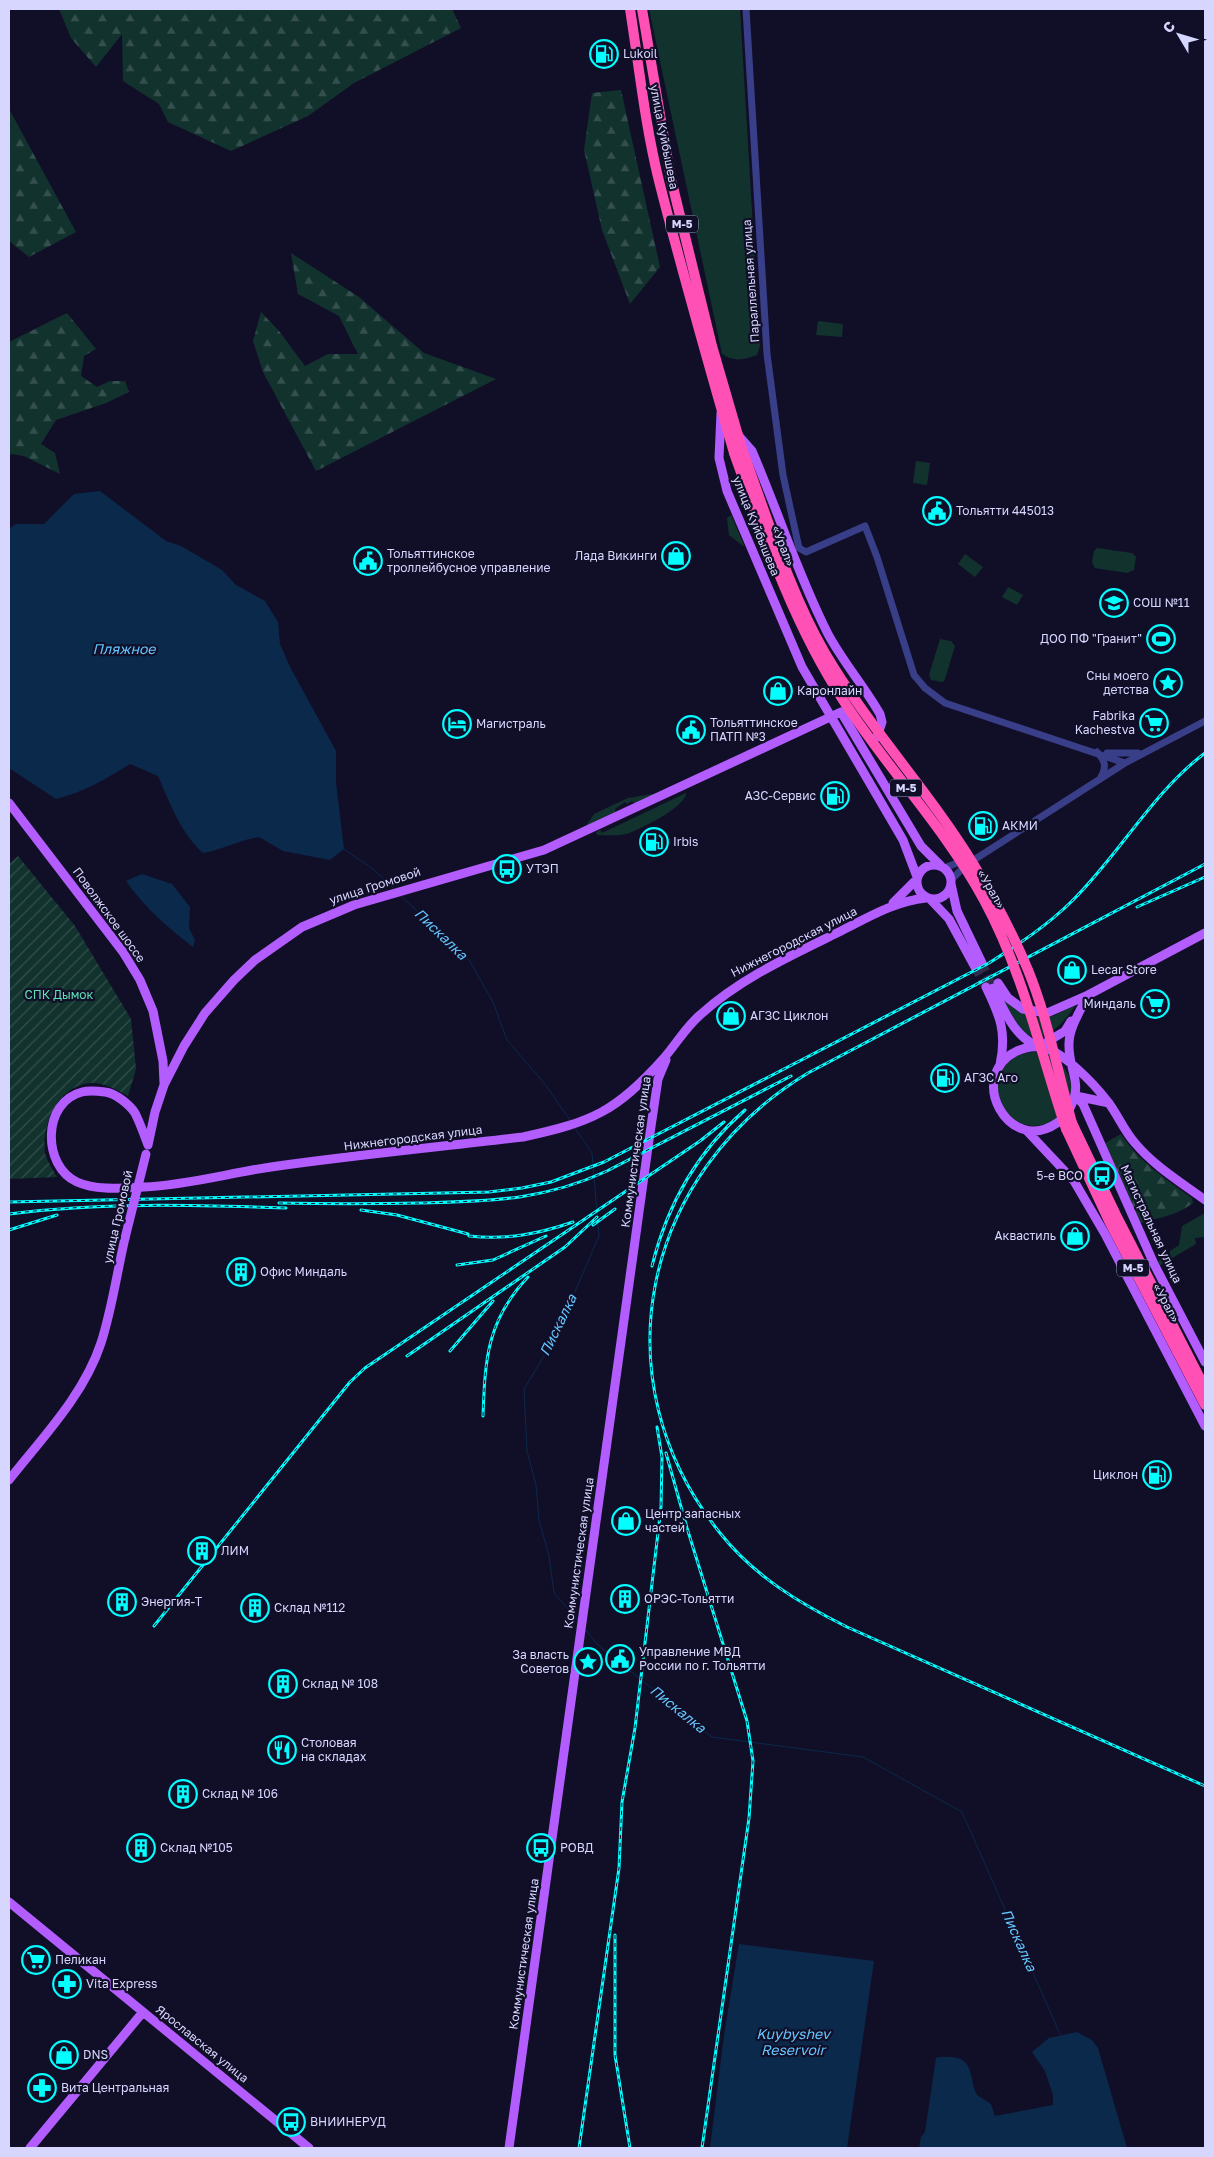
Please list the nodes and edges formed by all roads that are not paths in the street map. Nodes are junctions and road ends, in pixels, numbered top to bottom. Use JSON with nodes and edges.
{"nodes":[{"id":1,"x":630,"y":9,"type":"edge"},
{"id":2,"x":642,"y":9,"type":"edge"},
{"id":3,"x":746,"y":9,"type":"edge"},
{"id":4,"x":721,"y":406,"type":"junction"},
{"id":5,"x":738,"y":435,"type":"junction"},
{"id":6,"x":738,"y":451,"type":"junction"},
{"id":7,"x":830,"y":718,"type":"junction"},
{"id":8,"x":1205,"y":721,"type":"edge"},
{"id":9,"x":1097,"y":752,"type":"junction"},
{"id":10,"x":1145,"y":752,"type":"junction"},
{"id":11,"x":872,"y":762,"type":"junction"},
{"id":12,"x":1125,"y":763,"type":"junction"},
{"id":13,"x":1101,"y":777,"type":"junction"},
{"id":14,"x":9,"y":803,"type":"edge"},
{"id":15,"x":988,"y":851,"type":"junction"},
{"id":16,"x":942,"y":867,"type":"junction"},
{"id":17,"x":916,"y":878,"type":"junction"},
{"id":18,"x":951,"y":882,"type":"junction"},
{"id":19,"x":928,"y":898,"type":"junction"},
{"id":20,"x":887,"y":908,"type":"junction"},
{"id":21,"x":1205,"y":933,"type":"edge"},
{"id":22,"x":992,"y":986,"type":"junction"},
{"id":23,"x":1088,"y":995,"type":"junction"},
{"id":24,"x":1039,"y":1046,"type":"junction"},
{"id":25,"x":669,"y":1052,"type":"junction"},
{"id":26,"x":1000,"y":1065,"type":"junction"},
{"id":27,"x":1072,"y":1065,"type":"junction"},
{"id":28,"x":164,"y":1085,"type":"junction"},
{"id":29,"x":1076,"y":1096,"type":"junction"},
{"id":30,"x":1109,"y":1103,"type":"junction"},
{"id":31,"x":1087,"y":1115,"type":"junction"},
{"id":32,"x":1027,"y":1131,"type":"junction"},
{"id":33,"x":148,"y":1144,"type":"junction"},
{"id":34,"x":1205,"y":1200,"type":"edge"},
{"id":35,"x":1205,"y":1362,"type":"edge"},
{"id":36,"x":1205,"y":1388,"type":"edge"},
{"id":37,"x":1205,"y":1404,"type":"edge"},
{"id":38,"x":1205,"y":1426,"type":"edge"},
{"id":39,"x":9,"y":1480,"type":"edge"},
{"id":40,"x":9,"y":1902,"type":"edge"},
{"id":41,"x":143,"y":2012,"type":"junction"},
{"id":42,"x":30,"y":2148,"type":"edge"},
{"id":43,"x":309,"y":2148,"type":"edge"},
{"id":44,"x":509,"y":2148,"type":"edge"}],
"edges":[{"from":1,"to":4,"type":"highway","name":"улица Куйбышева","number":"М-5"},
{"from":2,"to":5,"type":"highway","name":"улица Куйбышева","number":"М-5"},
{"from":3,"to":9,"type":"street","name":"Параллельная улица"},
{"from":4,"to":6,"type":"highway","name":"«Урал»","number":"М-5"},
{"from":4,"to":7,"type":"main road","name":"улица Куйбышева"},
{"from":5,"to":6,"type":"highway","number":"М-5"},
{"from":5,"to":11,"type":"main road","name":"улица Куйбышева"},
{"from":6,"to":36,"type":"highway","name":"«Урал»","number":"М-5","bridge":true},
{"from":6,"to":37,"type":"highway","name":"«Урал»","number":"М-5","bridge":true},
{"from":7,"to":11,"type":"main road","name":"улица Громовой"},
{"from":7,"to":17,"type":"main road","name":"улица Куйбышева"},
{"from":7,"to":28,"type":"main road","name":"улица Громовой"},
{"from":8,"to":10,"type":"street"},
{"from":9,"to":10,"type":"street"},
{"from":9,"to":12,"type":"street"},
{"from":9,"to":13,"type":"street"},
{"from":10,"to":12,"type":"street"},
{"from":11,"to":16,"type":"main road"},
{"from":12,"to":13,"type":"street"},
{"from":13,"to":15,"type":"street"},
{"from":14,"to":28,"type":"main road","name":"Поволжское шоссе"},
{"from":15,"to":16,"type":"street"},
{"from":15,"to":18,"type":"street"},
{"from":16,"to":17,"type":"main road"},
{"from":16,"to":18,"type":"main road"},
{"from":17,"to":19,"type":"main road"},
{"from":17,"to":20,"type":"main road","name":"Нижнегородская улица"},
{"from":18,"to":19,"type":"main road"},
{"from":18,"to":19,"type":"main road"},
{"from":19,"to":20,"type":"main road","name":"Нижнегородская улица"},
{"from":20,"to":25,"type":"main road","name":"Нижнегородская улица"},
{"from":21,"to":23,"type":"main road"},
{"from":22,"to":23,"type":"main road"},
{"from":22,"to":24,"type":"main road"},
{"from":22,"to":26,"type":"main road"},
{"from":23,"to":24,"type":"main road"},
{"from":23,"to":27,"type":"main road"},
{"from":24,"to":26,"type":"main road"},
{"from":24,"to":27,"type":"main road"},
{"from":25,"to":33,"type":"main road","name":"Нижнегородская улица"},
{"from":25,"to":44,"type":"main road","name":"Коммунистическая улица"},
{"from":26,"to":32,"type":"main road"},
{"from":27,"to":29,"type":"main road"},
{"from":27,"to":30,"type":"main road"},
{"from":28,"to":33,"type":"main road","name":"улица Громовой"},
{"from":29,"to":30,"type":"main road"},
{"from":29,"to":31,"type":"main road","name":"Магистральная улица"},
{"from":29,"to":32,"type":"main road"},
{"from":30,"to":31,"type":"main road"},
{"from":30,"to":34,"type":"main road"},
{"from":31,"to":35,"type":"main road","name":"Магистральная улица"},
{"from":32,"to":38,"type":"main road"},
{"from":33,"to":39,"type":"main road","name":"улица Громовой","bridge":true},
{"from":40,"to":41,"type":"main road","name":"Ярославская улица"},
{"from":41,"to":42,"type":"main road"},
{"from":41,"to":43,"type":"main road","name":"Ярославская улица"}]}
